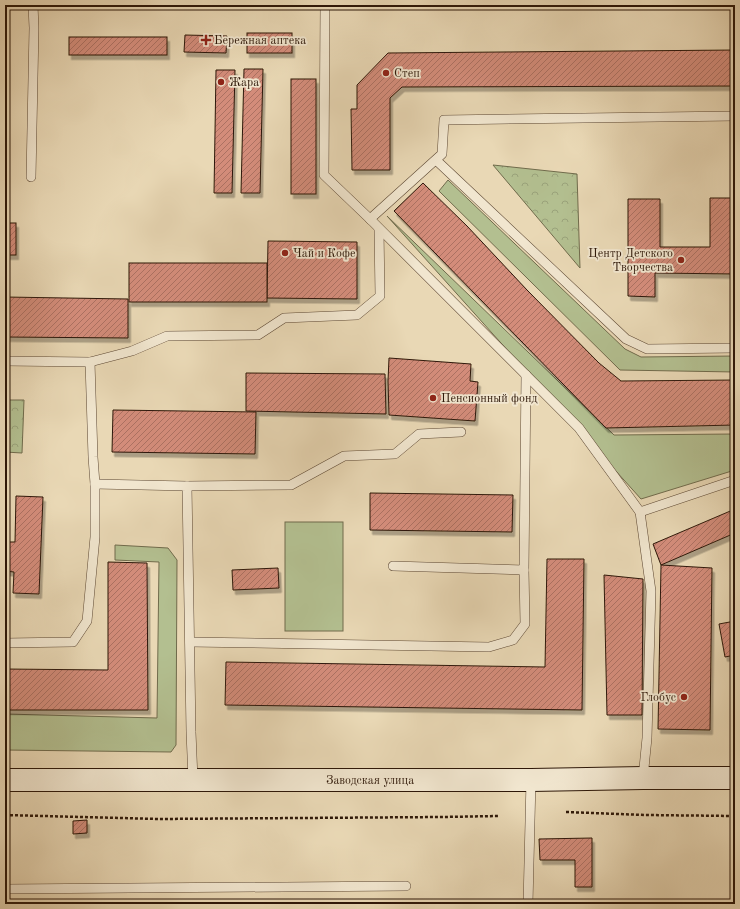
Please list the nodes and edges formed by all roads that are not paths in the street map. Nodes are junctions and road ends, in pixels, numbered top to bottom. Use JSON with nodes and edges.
{"nodes":[{"id":1,"x":33,"y":5,"type":"edge"},
{"id":2,"x":325,"y":5,"type":"edge"},
{"id":3,"x":735,"y":116,"type":"edge"},
{"id":4,"x":436,"y":160,"type":"junction"},
{"id":5,"x":30,"y":177,"type":"dead end"},
{"id":6,"x":371,"y":220,"type":"junction"},
{"id":7,"x":379,"y":229,"type":"junction"},
{"id":8,"x":735,"y":348,"type":"edge"},
{"id":9,"x":5,"y":361,"type":"edge"},
{"id":10,"x":90,"y":362,"type":"junction"},
{"id":11,"x":526,"y":375,"type":"junction"},
{"id":12,"x":461,"y":432,"type":"dead end"},
{"id":13,"x":735,"y":480,"type":"edge"},
{"id":14,"x":95,"y":484,"type":"junction"},
{"id":15,"x":187,"y":486,"type":"junction"},
{"id":16,"x":640,"y":512,"type":"junction"},
{"id":17,"x":393,"y":566,"type":"dead end"},
{"id":18,"x":524,"y":570,"type":"junction"},
{"id":19,"x":190,"y":642,"type":"junction"},
{"id":20,"x":5,"y":643,"type":"edge"},
{"id":21,"x":643,"y":778,"type":"junction"},
{"id":22,"x":735,"y":778,"type":"edge"},
{"id":23,"x":193,"y":779,"type":"junction"},
{"id":24,"x":5,"y":780,"type":"edge"},
{"id":25,"x":531,"y":780,"type":"junction"},
{"id":26,"x":406,"y":886,"type":"dead end"},
{"id":27,"x":5,"y":889,"type":"edge"},
{"id":28,"x":528,"y":904,"type":"edge"}],
"edges":[{"from":1,"to":5,"type":"lane"},
{"from":2,"to":6,"type":"lane"},
{"from":3,"to":4,"type":"lane"},
{"from":4,"to":6,"type":"lane"},
{"from":4,"to":8,"type":"lane"},
{"from":6,"to":7,"type":"lane"},
{"from":7,"to":10,"type":"lane"},
{"from":7,"to":11,"type":"lane"},
{"from":9,"to":10,"type":"lane"},
{"from":10,"to":14,"type":"lane"},
{"from":11,"to":16,"type":"lane"},
{"from":11,"to":18,"type":"lane"},
{"from":12,"to":15,"type":"lane"},
{"from":13,"to":16,"type":"lane"},
{"from":14,"to":15,"type":"lane"},
{"from":14,"to":20,"type":"lane"},
{"from":15,"to":19,"type":"lane"},
{"from":16,"to":21,"type":"lane"},
{"from":17,"to":18,"type":"lane"},
{"from":18,"to":19,"type":"lane"},
{"from":19,"to":23,"type":"lane"},
{"from":21,"to":22,"type":"street","name":"Заводская улица"},
{"from":21,"to":25,"type":"street","name":"Заводская улица"},
{"from":23,"to":24,"type":"street","name":"Заводская улица"},
{"from":23,"to":25,"type":"street","name":"Заводская улица"},
{"from":25,"to":28,"type":"lane"},
{"from":26,"to":27,"type":"lane"}]}
